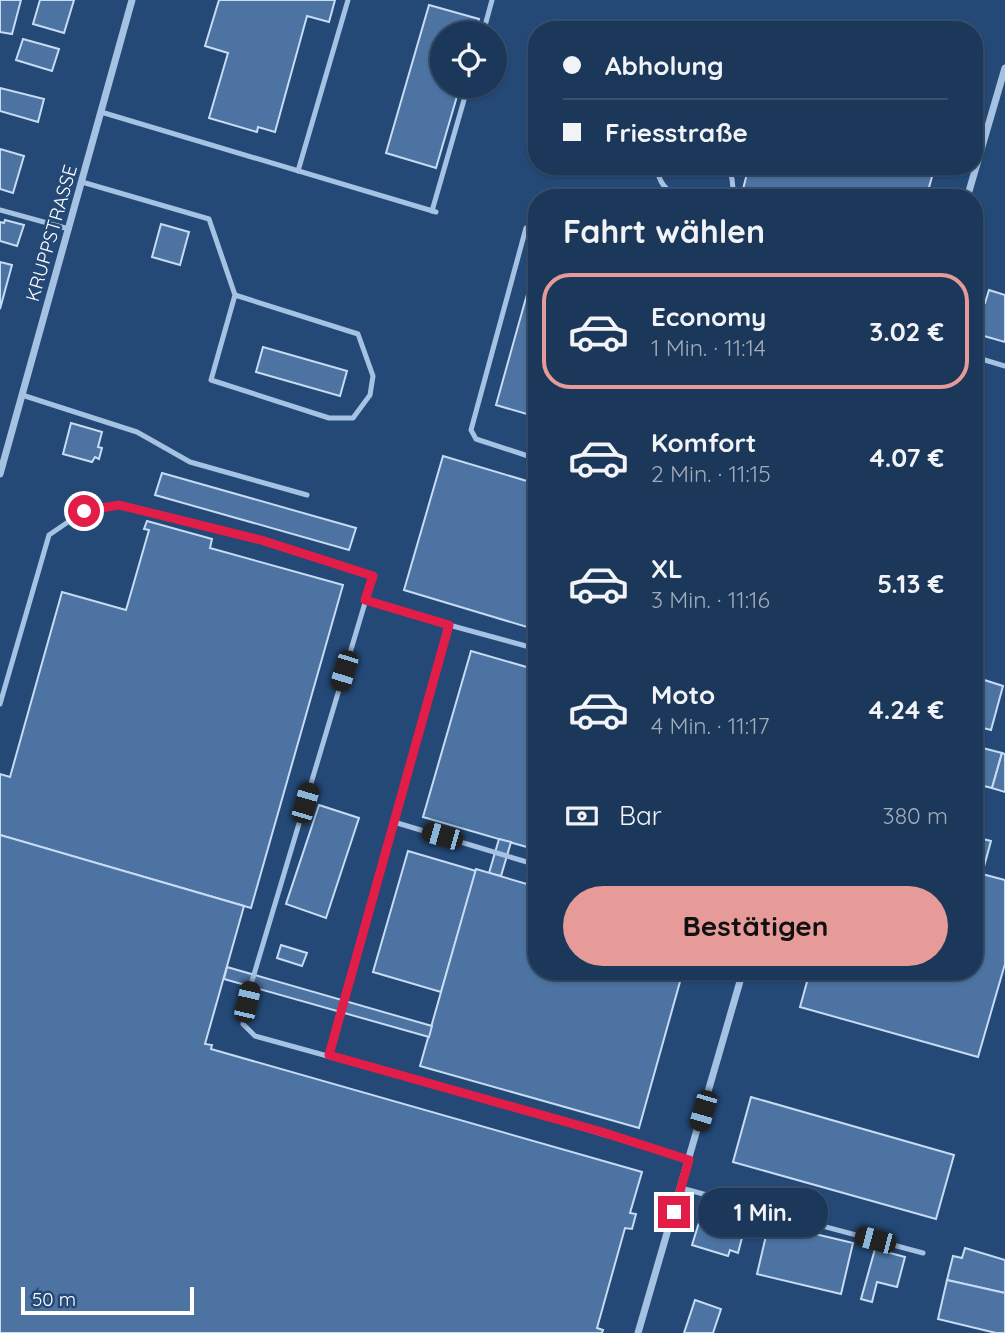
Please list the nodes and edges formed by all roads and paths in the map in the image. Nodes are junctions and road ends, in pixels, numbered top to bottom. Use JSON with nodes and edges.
{"nodes":[{"id":1,"x":132,"y":0,"type":"edge"},
{"id":2,"x":348,"y":0,"type":"edge"},
{"id":3,"x":492,"y":0,"type":"edge"},
{"id":4,"x":486,"y":21,"type":"edge"},
{"id":5,"x":1005,"y":68,"type":"edge"},
{"id":6,"x":465,"y":98,"type":"edge"},
{"id":7,"x":101,"y":111,"type":"junction"},
{"id":8,"x":983,"y":143,"type":"edge"},
{"id":9,"x":298,"y":171,"type":"junction"},
{"id":10,"x":657,"y":175,"type":"edge"},
{"id":11,"x":82,"y":182,"type":"junction"},
{"id":12,"x":667,"y":189,"type":"edge"},
{"id":13,"x":0,"y":210,"type":"edge"},
{"id":14,"x":528,"y":227,"type":"edge"},
{"id":15,"x":69,"y":229,"type":"junction"},
{"id":16,"x":234,"y":295,"type":"junction"},
{"id":17,"x":983,"y":359,"type":"edge"},
{"id":18,"x":1005,"y":366,"type":"edge"},
{"id":19,"x":22,"y":395,"type":"junction"},
{"id":20,"x":3,"y":451,"type":"edge"},
{"id":21,"x":528,"y":457,"type":"edge"},
{"id":22,"x":0,"y":474,"type":"edge"},
{"id":23,"x":307,"y":495,"type":"dead end"},
{"id":24,"x":365,"y":600,"type":"junction"},
{"id":25,"x":449,"y":625,"type":"junction"},
{"id":26,"x":528,"y":647,"type":"edge"},
{"id":27,"x":0,"y":704,"type":"edge"},
{"id":28,"x":394,"y":822,"type":"junction"},
{"id":29,"x":528,"y":861,"type":"edge"},
{"id":30,"x":740,"y":980,"type":"edge"},
{"id":31,"x":329,"y":1055,"type":"junction"},
{"id":32,"x":689,"y":1160,"type":"junction"},
{"id":33,"x":681,"y":1188,"type":"junction"},
{"id":34,"x":923,"y":1253,"type":"dead end"},
{"id":35,"x":638,"y":1333,"type":"edge"}],
"edges":[{"from":1,"to":7,"type":"street","name":"KRUPPSTRASSE"},
{"from":2,"to":9,"type":"lane"},
{"from":3,"to":4,"type":"lane"},
{"from":5,"to":8,"type":"street"},
{"from":6,"to":9,"type":"lane"},
{"from":7,"to":9,"type":"lane"},
{"from":7,"to":11,"type":"street","name":"KRUPPSTRASSE"},
{"from":10,"to":12,"type":"lane"},
{"from":11,"to":15,"type":"street","name":"KRUPPSTRASSE"},
{"from":11,"to":16,"type":"lane"},
{"from":13,"to":15,"type":"lane"},
{"from":14,"to":21,"type":"lane"},
{"from":15,"to":19,"type":"street","name":"KRUPPSTRASSE"},
{"from":16,"to":16,"type":"lane"},
{"from":17,"to":18,"type":"lane"},
{"from":19,"to":20,"type":"street","name":"KRUPPSTRASSE"},
{"from":19,"to":23,"type":"lane"},
{"from":20,"to":22,"type":"street","name":"KRUPPSTRASSE"},
{"from":24,"to":25,"type":"lane"},
{"from":24,"to":27,"type":"lane"},
{"from":24,"to":31,"type":"lane"},
{"from":25,"to":26,"type":"lane"},
{"from":25,"to":28,"type":"lane"},
{"from":28,"to":29,"type":"lane"},
{"from":28,"to":31,"type":"lane"},
{"from":30,"to":32,"type":"street"},
{"from":31,"to":32,"type":"lane"},
{"from":32,"to":33,"type":"street"},
{"from":33,"to":34,"type":"lane"},
{"from":33,"to":35,"type":"street"}]}
